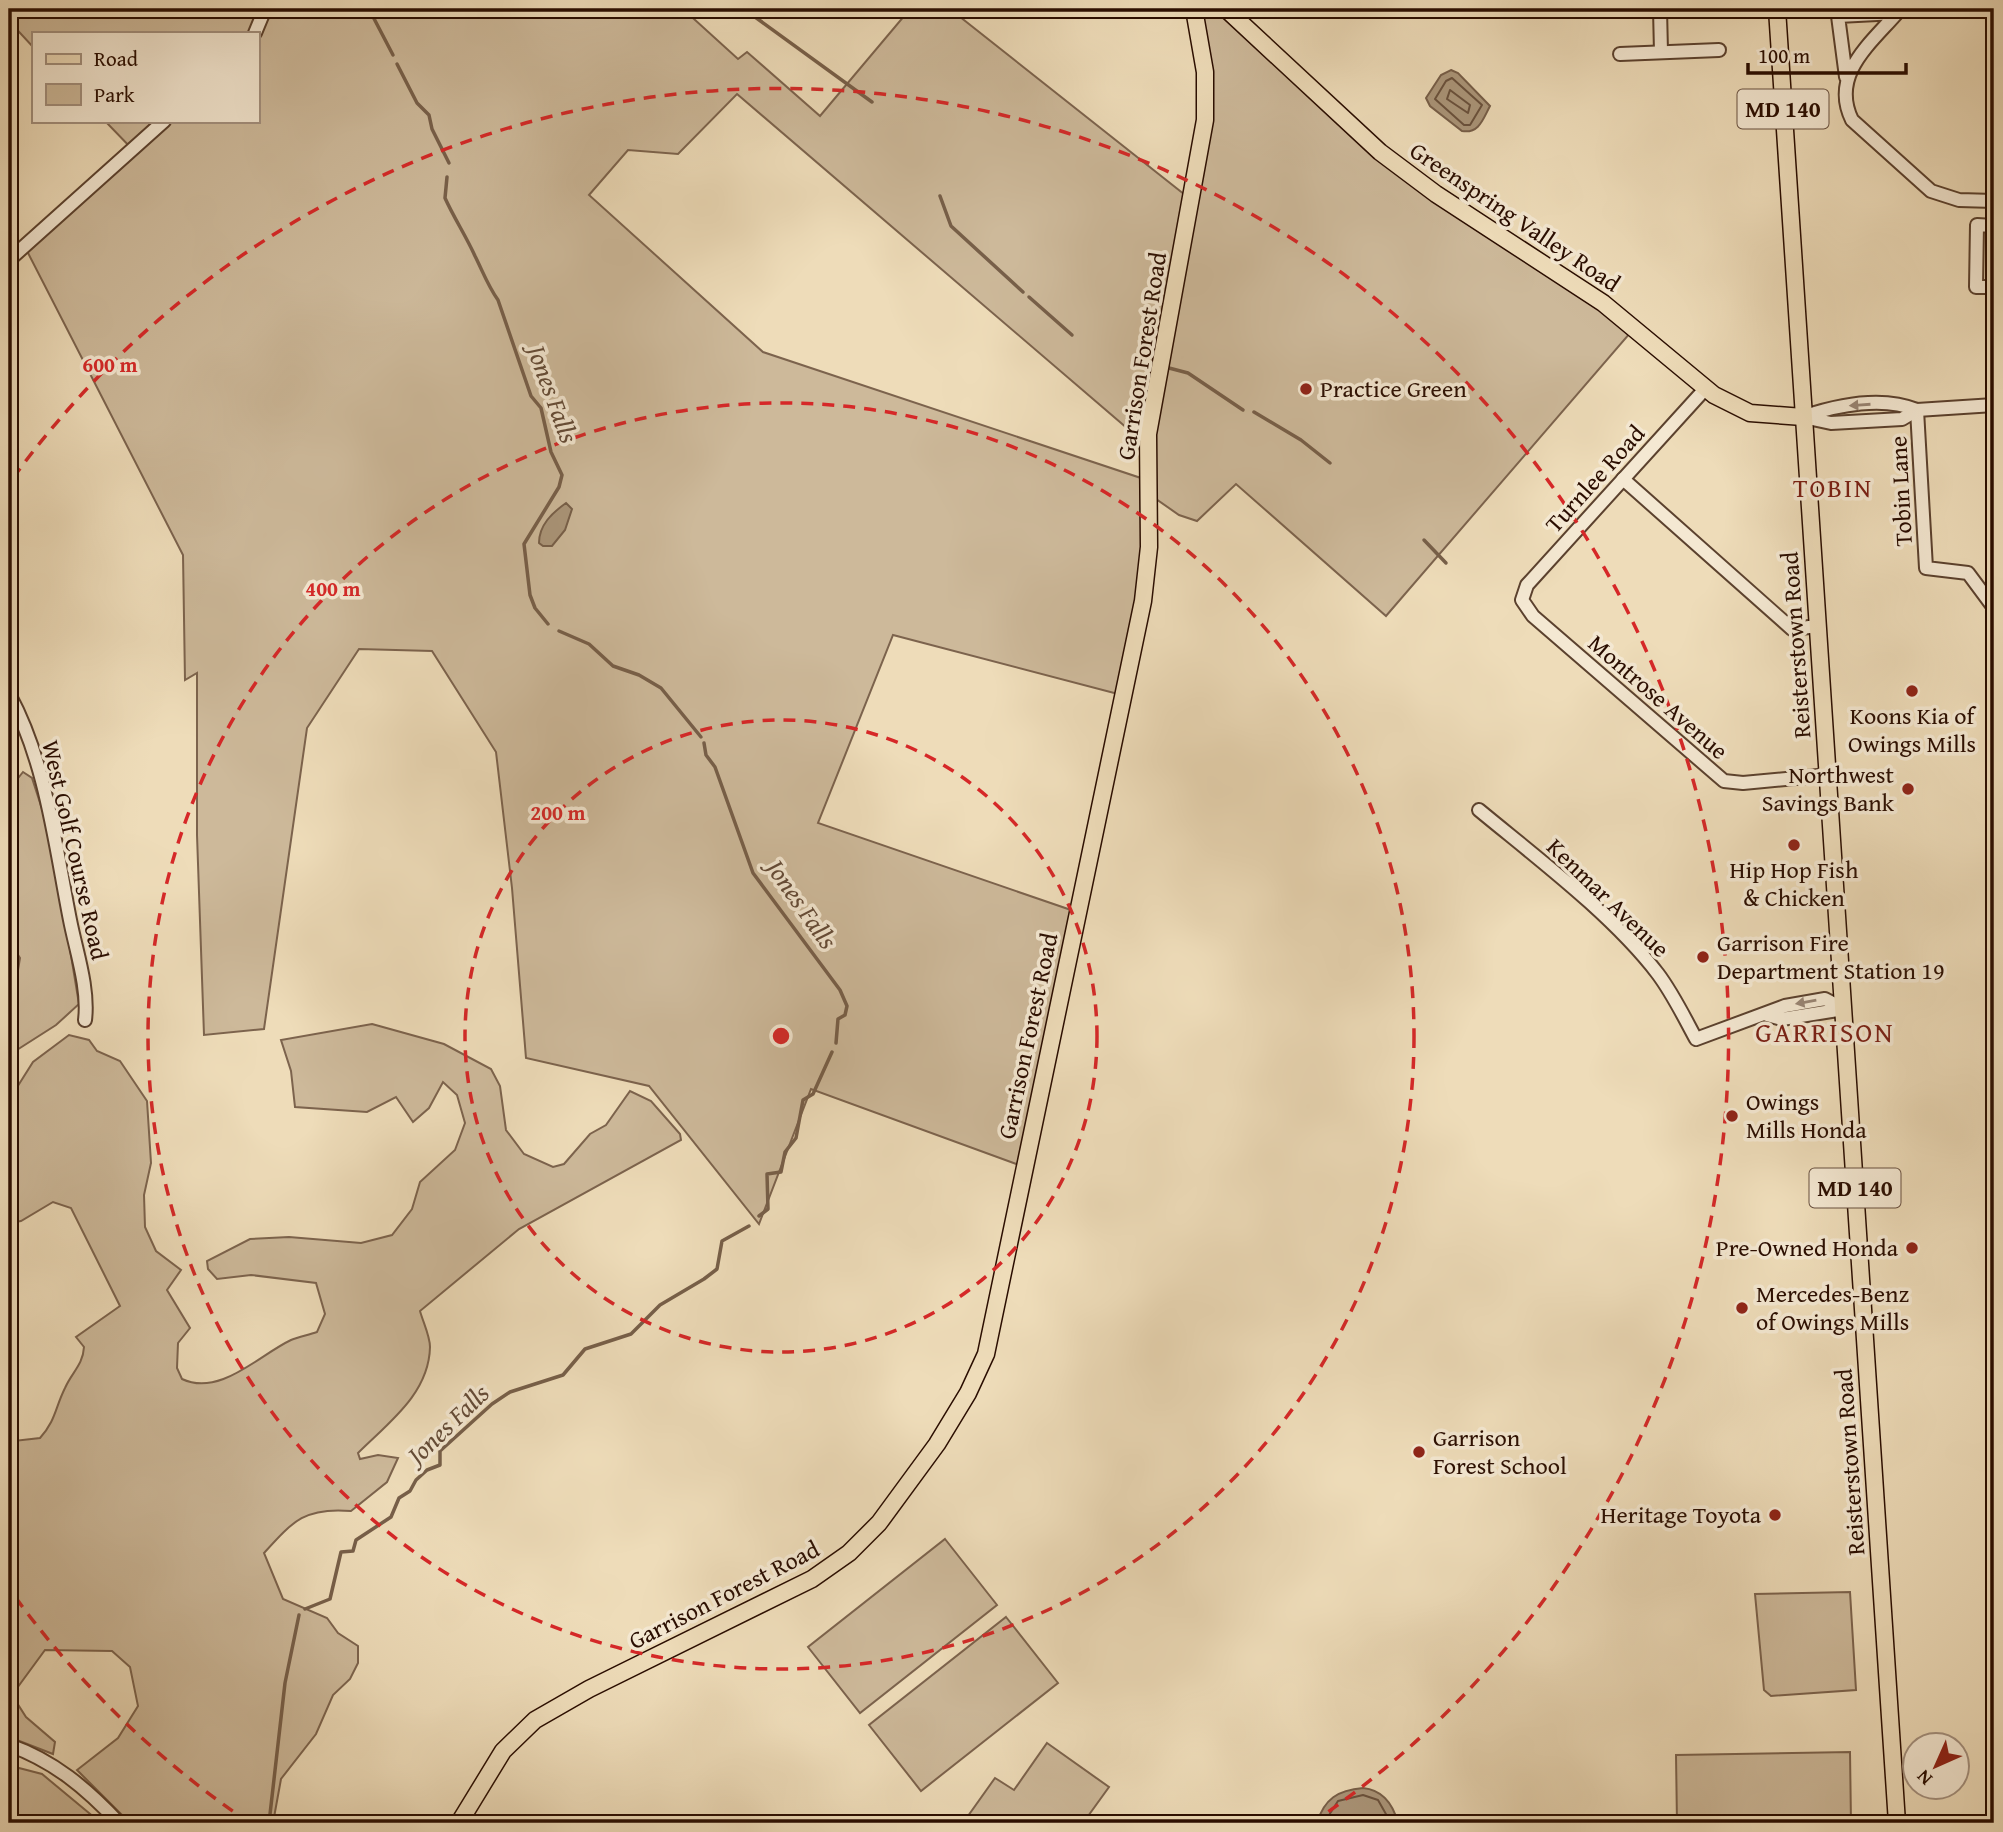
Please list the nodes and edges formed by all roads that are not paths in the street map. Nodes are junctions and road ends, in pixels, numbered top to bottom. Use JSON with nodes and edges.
{"nodes":[{"id":1,"x":265,"y":9,"type":"edge"},
{"id":2,"x":1194,"y":9,"type":"edge"},
{"id":3,"x":1226,"y":9,"type":"edge"},
{"id":4,"x":1660,"y":9,"type":"edge"},
{"id":5,"x":1777,"y":9,"type":"edge"},
{"id":6,"x":255,"y":32,"type":"edge"},
{"id":7,"x":1719,"y":50,"type":"dead end"},
{"id":8,"x":1661,"y":52,"type":"junction"},
{"id":9,"x":1619,"y":54,"type":"dead end"},
{"id":10,"x":1846,"y":77,"type":"junction"},
{"id":11,"x":163,"y":122,"type":"edge"},
{"id":12,"x":1994,"y":201,"type":"edge"},
{"id":13,"x":1994,"y":226,"type":"edge"},
{"id":14,"x":9,"y":260,"type":"edge"},
{"id":15,"x":1994,"y":287,"type":"edge"},
{"id":16,"x":1705,"y":389,"type":"junction"},
{"id":17,"x":1994,"y":405,"type":"edge"},
{"id":18,"x":1917,"y":411,"type":"junction"},
{"id":19,"x":1803,"y":417,"type":"junction"},
{"id":20,"x":1623,"y":479,"type":"junction"},
{"id":21,"x":1522,"y":600,"type":"joint"},
{"id":22,"x":1994,"y":608,"type":"edge"},
{"id":23,"x":1818,"y":626,"type":"junction"},
{"id":24,"x":9,"y":694,"type":"edge"},
{"id":25,"x":1828,"y":775,"type":"junction"},
{"id":26,"x":1479,"y":810,"type":"dead end"},
{"id":27,"x":1844,"y":1009,"type":"junction"},
{"id":28,"x":85,"y":1020,"type":"dead end"},
{"id":29,"x":9,"y":1745,"type":"edge"},
{"id":30,"x":119,"y":1823,"type":"edge"},
{"id":31,"x":459,"y":1823,"type":"edge"},
{"id":32,"x":1897,"y":1823,"type":"edge"}],
"edges":[{"from":1,"to":6,"type":"street"},
{"from":2,"to":31,"type":"main road","name":"Garrison Forest Road"},
{"from":3,"to":16,"type":"main road","name":"Greenspring Valley Road"},
{"from":4,"to":8,"type":"street"},
{"from":5,"to":19,"type":"main road","name":"Reisterstown Road","number":"MD 140"},
{"from":7,"to":8,"type":"street"},
{"from":8,"to":9,"type":"street"},
{"from":10,"to":10,"type":"street"},
{"from":10,"to":12,"type":"street"},
{"from":11,"to":14,"type":"street"},
{"from":13,"to":15,"type":"street"},
{"from":16,"to":19,"type":"main road","name":"Greenspring Valley Road"},
{"from":16,"to":20,"type":"street","name":"Turnlee Road"},
{"from":17,"to":18,"type":"street","name":"Greenspring Valley Road"},
{"from":18,"to":19,"type":"street","name":"Greenspring Valley Road"},
{"from":18,"to":22,"type":"street","name":"Tobin Lane"},
{"from":19,"to":23,"type":"main road","name":"Reisterstown Road","number":"MD 140"},
{"from":20,"to":21,"type":"street","name":"Turnlee Road"},
{"from":20,"to":23,"type":"street"},
{"from":21,"to":25,"type":"street","name":"Montrose Avenue"},
{"from":23,"to":25,"type":"main road","name":"Reisterstown Road","number":"MD 140"},
{"from":24,"to":28,"type":"street","name":"West Golf Course Road"},
{"from":25,"to":27,"type":"main road","name":"Reisterstown Road","number":"MD 140"},
{"from":26,"to":27,"type":"street","name":"Kenmar Avenue"},
{"from":27,"to":32,"type":"main road","name":"Reisterstown Road","number":"MD 140"},
{"from":29,"to":30,"type":"street"}]}
